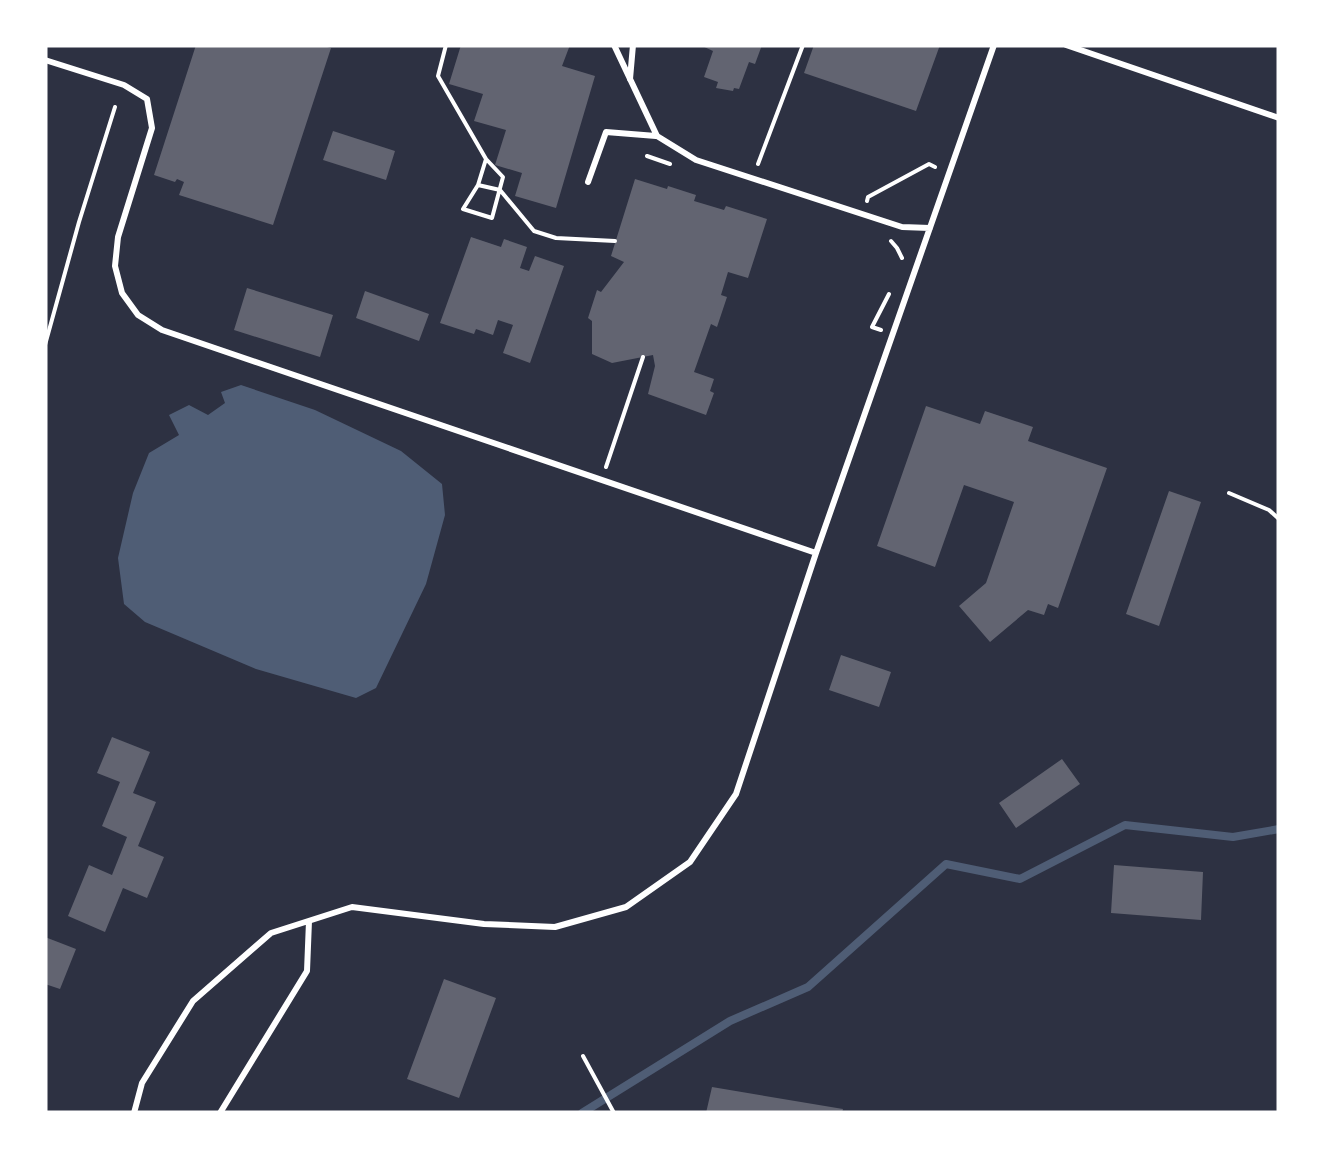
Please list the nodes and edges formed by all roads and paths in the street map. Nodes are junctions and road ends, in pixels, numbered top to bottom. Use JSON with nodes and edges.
{"nodes":[{"id":1,"x":446,"y":45,"type":"edge"},
{"id":2,"x":614,"y":45,"type":"edge"},
{"id":3,"x":634,"y":45,"type":"edge"},
{"id":4,"x":804,"y":45,"type":"edge"},
{"id":5,"x":994,"y":45,"type":"edge"},
{"id":6,"x":1066,"y":45,"type":"edge"},
{"id":7,"x":45,"y":60,"type":"edge"},
{"id":8,"x":630,"y":80,"type":"junction"},
{"id":9,"x":115,"y":107,"type":"dead end"},
{"id":10,"x":1279,"y":118,"type":"edge"},
{"id":11,"x":657,"y":136,"type":"junction"},
{"id":12,"x":647,"y":156,"type":"dead end"},
{"id":13,"x":486,"y":160,"type":"junction"},
{"id":14,"x":758,"y":164,"type":"dead end"},
{"id":15,"x":682,"y":168,"type":"dead end"},
{"id":16,"x":949,"y":172,"type":"junction"},
{"id":17,"x":588,"y":182,"type":"dead end"},
{"id":18,"x":478,"y":185,"type":"junction"},
{"id":19,"x":500,"y":190,"type":"junction"},
{"id":20,"x":863,"y":214,"type":"junction"},
{"id":21,"x":930,"y":228,"type":"junction"},
{"id":22,"x":886,"y":237,"type":"dead end"},
{"id":23,"x":615,"y":240,"type":"dead end"},
{"id":24,"x":902,"y":261,"type":"dead end"},
{"id":25,"x":893,"y":284,"type":"dead end"},
{"id":26,"x":872,"y":327,"type":"dead end"},
{"id":27,"x":45,"y":346,"type":"edge"},
{"id":28,"x":643,"y":357,"type":"dead end"},
{"id":29,"x":602,"y":481,"type":"junction"},
{"id":30,"x":1229,"y":493,"type":"dead end"},
{"id":31,"x":1279,"y":519,"type":"edge"},
{"id":32,"x":816,"y":553,"type":"junction"},
{"id":33,"x":308,"y":921,"type":"junction"},
{"id":34,"x":583,"y":1056,"type":"dead end"},
{"id":35,"x":134,"y":1113,"type":"edge"},
{"id":36,"x":220,"y":1113,"type":"edge"},
{"id":37,"x":614,"y":1113,"type":"edge"}],
"edges":[{"from":1,"to":13,"type":"path"},
{"from":2,"to":8,"type":"lane"},
{"from":3,"to":8,"type":"lane"},
{"from":4,"to":14,"type":"path"},
{"from":5,"to":16,"type":"lane"},
{"from":6,"to":10,"type":"lane"},
{"from":7,"to":29,"type":"lane"},
{"from":8,"to":11,"type":"lane"},
{"from":9,"to":27,"type":"path"},
{"from":11,"to":17,"type":"lane"},
{"from":11,"to":20,"type":"lane"},
{"from":12,"to":15,"type":"path"},
{"from":13,"to":18,"type":"path"},
{"from":13,"to":19,"type":"path"},
{"from":16,"to":20,"type":"path"},
{"from":16,"to":21,"type":"lane"},
{"from":18,"to":19,"type":"path"},
{"from":18,"to":19,"type":"path"},
{"from":19,"to":23,"type":"path"},
{"from":20,"to":21,"type":"lane"},
{"from":21,"to":32,"type":"lane"},
{"from":22,"to":24,"type":"path"},
{"from":25,"to":26,"type":"path"},
{"from":28,"to":29,"type":"path"},
{"from":29,"to":32,"type":"lane"},
{"from":30,"to":31,"type":"path"},
{"from":32,"to":33,"type":"lane"},
{"from":33,"to":35,"type":"lane"},
{"from":33,"to":36,"type":"lane"},
{"from":34,"to":37,"type":"path"}]}
